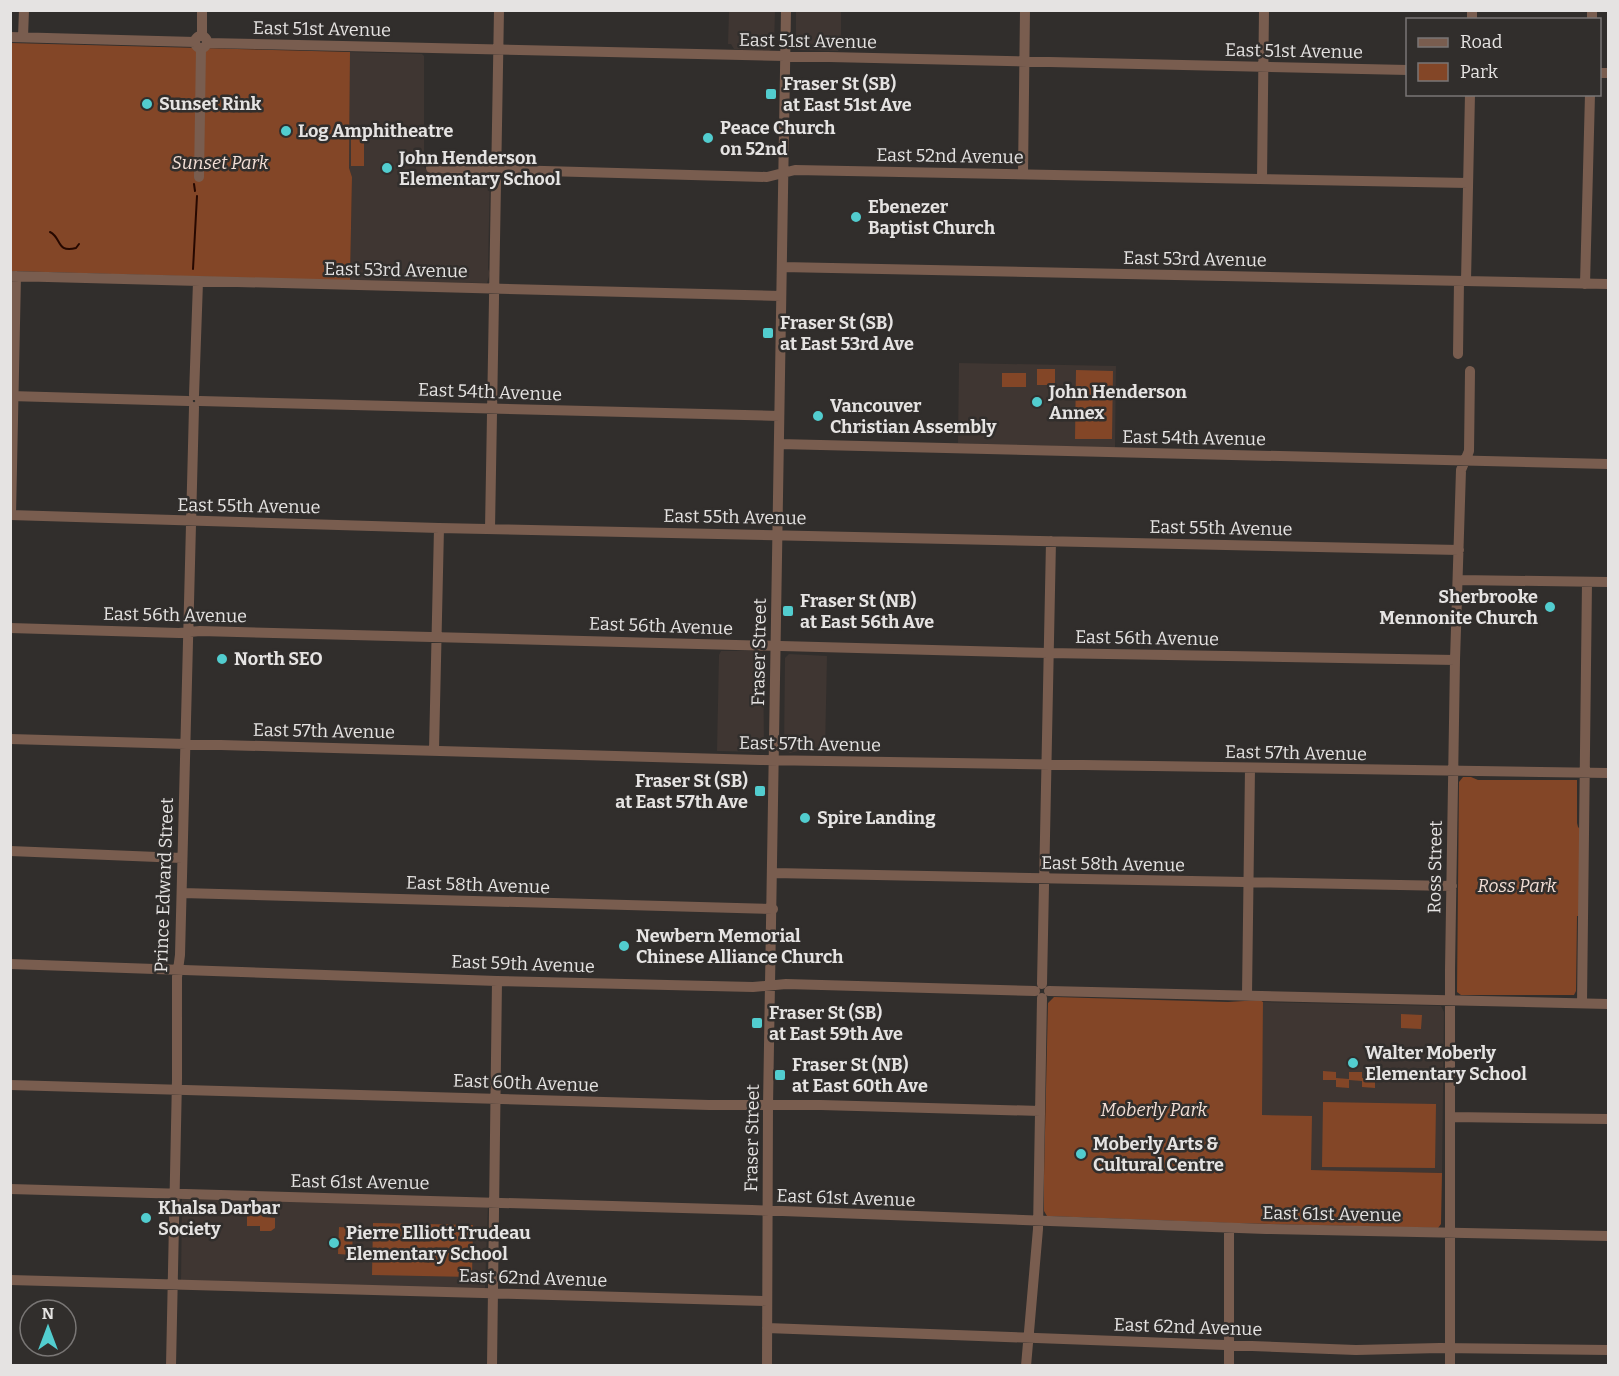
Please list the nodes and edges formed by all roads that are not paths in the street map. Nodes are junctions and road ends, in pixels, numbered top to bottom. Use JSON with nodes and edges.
{"nodes":[{"id":1,"x":24,"y":10,"type":"edge"},
{"id":2,"x":202,"y":10,"type":"edge"},
{"id":3,"x":499,"y":10,"type":"edge"},
{"id":4,"x":786,"y":10,"type":"edge"},
{"id":5,"x":1025,"y":10,"type":"edge"},
{"id":6,"x":1264,"y":10,"type":"edge"},
{"id":7,"x":10,"y":37,"type":"edge"},
{"id":8,"x":23,"y":37,"type":"junction"},
{"id":9,"x":201,"y":42,"type":"junction"},
{"id":10,"x":498,"y":50,"type":"junction"},
{"id":11,"x":785,"y":57,"type":"junction"},
{"id":12,"x":1024,"y":62,"type":"junction"},
{"id":13,"x":1263,"y":67,"type":"junction"},
{"id":14,"x":1406,"y":70,"type":"edge"},
{"id":15,"x":1470,"y":96,"type":"edge"},
{"id":16,"x":1590,"y":96,"type":"edge"},
{"id":17,"x":431,"y":168,"type":"dead end"},
{"id":18,"x":496,"y":170,"type":"junction"},
{"id":19,"x":783,"y":174,"type":"junction"},
{"id":20,"x":1023,"y":174,"type":"junction"},
{"id":21,"x":199,"y":177,"type":"dead end"},
{"id":22,"x":1262,"y":178,"type":"junction"},
{"id":23,"x":1468,"y":183,"type":"junction"},
{"id":24,"x":782,"y":267,"type":"junction"},
{"id":25,"x":13,"y":276,"type":"edge"},
{"id":26,"x":1462,"y":281,"type":"junction"},
{"id":27,"x":198,"y":282,"type":"junction"},
{"id":28,"x":1585,"y":284,"type":"junction"},
{"id":29,"x":1608,"y":284,"type":"edge"},
{"id":30,"x":494,"y":289,"type":"junction"},
{"id":31,"x":781,"y":296,"type":"junction"},
{"id":32,"x":1458,"y":354,"type":"dead end"},
{"id":33,"x":1470,"y":371,"type":"dead end"},
{"id":34,"x":12,"y":396,"type":"edge"},
{"id":35,"x":194,"y":401,"type":"junction"},
{"id":36,"x":493,"y":409,"type":"junction"},
{"id":37,"x":779,"y":416,"type":"junction"},
{"id":38,"x":779,"y":444,"type":"junction"},
{"id":39,"x":1465,"y":460,"type":"junction"},
{"id":40,"x":1608,"y":464,"type":"edge"},
{"id":41,"x":11,"y":515,"type":"edge"},
{"id":42,"x":193,"y":522,"type":"junction"},
{"id":43,"x":439,"y":528,"type":"junction"},
{"id":44,"x":490,"y":529,"type":"junction"},
{"id":45,"x":777,"y":535,"type":"junction"},
{"id":46,"x":1051,"y":541,"type":"junction"},
{"id":47,"x":1459,"y":550,"type":"junction"},
{"id":48,"x":1459,"y":580,"type":"junction"},
{"id":49,"x":1587,"y":582,"type":"junction"},
{"id":50,"x":1608,"y":582,"type":"edge"},
{"id":51,"x":10,"y":628,"type":"edge"},
{"id":52,"x":188,"y":632,"type":"junction"},
{"id":53,"x":436,"y":636,"type":"junction"},
{"id":54,"x":776,"y":646,"type":"junction"},
{"id":55,"x":1048,"y":653,"type":"junction"},
{"id":56,"x":1455,"y":660,"type":"junction"},
{"id":57,"x":10,"y":739,"type":"edge"},
{"id":58,"x":185,"y":743,"type":"junction"},
{"id":59,"x":434,"y":750,"type":"junction"},
{"id":60,"x":775,"y":760,"type":"junction"},
{"id":61,"x":1046,"y":764,"type":"junction"},
{"id":62,"x":1250,"y":768,"type":"junction"},
{"id":63,"x":1454,"y":772,"type":"junction"},
{"id":64,"x":1584,"y":773,"type":"junction"},
{"id":65,"x":1608,"y":773,"type":"edge"},
{"id":66,"x":10,"y":851,"type":"edge"},
{"id":67,"x":182,"y":858,"type":"junction"},
{"id":68,"x":773,"y":873,"type":"junction"},
{"id":69,"x":1044,"y":879,"type":"junction"},
{"id":70,"x":1248,"y":883,"type":"junction"},
{"id":71,"x":1452,"y":886,"type":"junction"},
{"id":72,"x":182,"y":893,"type":"junction"},
{"id":73,"x":773,"y":909,"type":"junction"},
{"id":74,"x":10,"y":964,"type":"edge"},
{"id":75,"x":178,"y":969,"type":"junction"},
{"id":76,"x":497,"y":981,"type":"junction"},
{"id":77,"x":770,"y":986,"type":"junction"},
{"id":78,"x":1042,"y":991,"type":"junction"},
{"id":79,"x":1247,"y":995,"type":"junction"},
{"id":80,"x":1450,"y":1001,"type":"junction"},
{"id":81,"x":1582,"y":1003,"type":"junction"},
{"id":82,"x":1608,"y":1004,"type":"edge"},
{"id":83,"x":10,"y":1084,"type":"edge"},
{"id":84,"x":177,"y":1089,"type":"junction"},
{"id":85,"x":496,"y":1098,"type":"junction"},
{"id":86,"x":768,"y":1106,"type":"junction"},
{"id":87,"x":1040,"y":1111,"type":"junction"},
{"id":88,"x":1450,"y":1117,"type":"junction"},
{"id":89,"x":1608,"y":1119,"type":"edge"},
{"id":90,"x":10,"y":1189,"type":"edge"},
{"id":91,"x":174,"y":1194,"type":"junction"},
{"id":92,"x":495,"y":1202,"type":"junction"},
{"id":93,"x":767,"y":1211,"type":"junction"},
{"id":94,"x":1038,"y":1221,"type":"junction"},
{"id":95,"x":1229,"y":1228,"type":"junction"},
{"id":96,"x":1449,"y":1233,"type":"junction"},
{"id":97,"x":1608,"y":1236,"type":"edge"},
{"id":98,"x":10,"y":1280,"type":"edge"},
{"id":99,"x":172,"y":1285,"type":"junction"},
{"id":100,"x":493,"y":1294,"type":"junction"},
{"id":101,"x":767,"y":1300,"type":"junction"},
{"id":102,"x":767,"y":1328,"type":"junction"},
{"id":103,"x":1029,"y":1338,"type":"junction"},
{"id":104,"x":1229,"y":1344,"type":"junction"},
{"id":105,"x":1450,"y":1348,"type":"junction"},
{"id":106,"x":1608,"y":1350,"type":"edge"},
{"id":107,"x":171,"y":1365,"type":"edge"},
{"id":108,"x":492,"y":1365,"type":"edge"},
{"id":109,"x":767,"y":1365,"type":"edge"},
{"id":110,"x":1026,"y":1365,"type":"edge"},
{"id":111,"x":1229,"y":1365,"type":"edge"},
{"id":112,"x":1450,"y":1365,"type":"edge"}],
"edges":[{"from":1,"to":8,"type":"street"},
{"from":2,"to":9,"type":"street"},
{"from":3,"to":10,"type":"street"},
{"from":4,"to":11,"type":"street","name":"Fraser Street"},
{"from":5,"to":12,"type":"street"},
{"from":6,"to":13,"type":"street"},
{"from":7,"to":8,"type":"street","name":"East 51st Avenue"},
{"from":8,"to":9,"type":"street","name":"East 51st Avenue"},
{"from":9,"to":10,"type":"street","name":"East 51st Avenue"},
{"from":9,"to":21,"type":"street"},
{"from":10,"to":11,"type":"street","name":"East 51st Avenue"},
{"from":10,"to":18,"type":"street"},
{"from":11,"to":12,"type":"street","name":"East 51st Avenue"},
{"from":11,"to":19,"type":"street","name":"Fraser Street"},
{"from":12,"to":13,"type":"street","name":"East 51st Avenue"},
{"from":12,"to":20,"type":"street"},
{"from":13,"to":14,"type":"street","name":"East 51st Avenue"},
{"from":13,"to":22,"type":"street"},
{"from":15,"to":23,"type":"street"},
{"from":16,"to":28,"type":"street"},
{"from":17,"to":18,"type":"street","name":"East 52nd Avenue"},
{"from":18,"to":19,"type":"street","name":"East 52nd Avenue"},
{"from":18,"to":30,"type":"street"},
{"from":19,"to":20,"type":"street","name":"East 52nd Avenue"},
{"from":19,"to":24,"type":"street","name":"Fraser Street"},
{"from":20,"to":22,"type":"street","name":"East 52nd Avenue"},
{"from":22,"to":23,"type":"street","name":"East 52nd Avenue"},
{"from":23,"to":26,"type":"street"},
{"from":24,"to":26,"type":"street","name":"East 53rd Avenue"},
{"from":24,"to":31,"type":"street","name":"Fraser Street"},
{"from":25,"to":27,"type":"street","name":"East 53rd Avenue"},
{"from":25,"to":34,"type":"street"},
{"from":26,"to":28,"type":"street","name":"East 53rd Avenue"},
{"from":26,"to":32,"type":"street"},
{"from":27,"to":30,"type":"street","name":"East 53rd Avenue"},
{"from":27,"to":35,"type":"street","name":"Prince Edward Street"},
{"from":28,"to":29,"type":"street","name":"East 53rd Avenue"},
{"from":30,"to":31,"type":"street","name":"East 53rd Avenue"},
{"from":30,"to":36,"type":"street"},
{"from":31,"to":37,"type":"street","name":"Fraser Street"},
{"from":33,"to":39,"type":"street","name":"Ross Street"},
{"from":34,"to":35,"type":"street","name":"East 54th Avenue"},
{"from":34,"to":41,"type":"street"},
{"from":35,"to":36,"type":"street","name":"East 54th Avenue"},
{"from":35,"to":42,"type":"street","name":"Prince Edward Street"},
{"from":36,"to":37,"type":"street","name":"East 54th Avenue"},
{"from":36,"to":44,"type":"street"},
{"from":37,"to":38,"type":"street","name":"Fraser Street"},
{"from":38,"to":39,"type":"street","name":"East 54th Avenue"},
{"from":38,"to":45,"type":"street","name":"Fraser Street"},
{"from":39,"to":40,"type":"street","name":"East 54th Avenue"},
{"from":39,"to":47,"type":"street","name":"Ross Street"},
{"from":41,"to":42,"type":"street","name":"East 55th Avenue"},
{"from":42,"to":43,"type":"street","name":"East 55th Avenue"},
{"from":42,"to":52,"type":"street","name":"Prince Edward Street"},
{"from":43,"to":44,"type":"street","name":"East 55th Avenue"},
{"from":43,"to":53,"type":"street"},
{"from":44,"to":45,"type":"street","name":"East 55th Avenue"},
{"from":45,"to":46,"type":"street","name":"East 55th Avenue"},
{"from":45,"to":54,"type":"street","name":"Fraser Street"},
{"from":46,"to":47,"type":"street","name":"East 55th Avenue"},
{"from":46,"to":55,"type":"street"},
{"from":47,"to":48,"type":"street","name":"Ross Street"},
{"from":48,"to":49,"type":"street"},
{"from":48,"to":56,"type":"street","name":"Ross Street"},
{"from":49,"to":50,"type":"street"},
{"from":49,"to":64,"type":"street"},
{"from":51,"to":52,"type":"street","name":"East 56th Avenue"},
{"from":52,"to":53,"type":"street","name":"East 56th Avenue"},
{"from":52,"to":58,"type":"street","name":"Prince Edward Street"},
{"from":53,"to":54,"type":"street","name":"East 56th Avenue"},
{"from":53,"to":59,"type":"street"},
{"from":54,"to":55,"type":"street","name":"East 56th Avenue"},
{"from":54,"to":60,"type":"street","name":"Fraser Street"},
{"from":55,"to":56,"type":"street","name":"East 56th Avenue"},
{"from":55,"to":61,"type":"street"},
{"from":56,"to":63,"type":"street","name":"Ross Street"},
{"from":57,"to":58,"type":"street","name":"East 57th Avenue"},
{"from":58,"to":59,"type":"street","name":"East 57th Avenue"},
{"from":58,"to":67,"type":"street","name":"Prince Edward Street"},
{"from":59,"to":60,"type":"street","name":"East 57th Avenue"},
{"from":60,"to":61,"type":"street","name":"East 57th Avenue"},
{"from":60,"to":68,"type":"street","name":"Fraser Street"},
{"from":61,"to":62,"type":"street","name":"East 57th Avenue"},
{"from":61,"to":69,"type":"street"},
{"from":62,"to":63,"type":"street","name":"East 57th Avenue"},
{"from":62,"to":70,"type":"street"},
{"from":63,"to":64,"type":"street","name":"East 57th Avenue"},
{"from":63,"to":71,"type":"street","name":"Ross Street"},
{"from":64,"to":65,"type":"street","name":"East 57th Avenue"},
{"from":64,"to":81,"type":"street"},
{"from":66,"to":67,"type":"street"},
{"from":67,"to":72,"type":"street","name":"Prince Edward Street"},
{"from":68,"to":69,"type":"street","name":"East 58th Avenue"},
{"from":68,"to":73,"type":"street","name":"Fraser Street"},
{"from":69,"to":70,"type":"street","name":"East 58th Avenue"},
{"from":69,"to":78,"type":"street"},
{"from":70,"to":71,"type":"street","name":"East 58th Avenue"},
{"from":70,"to":79,"type":"street"},
{"from":71,"to":80,"type":"street","name":"Ross Street"},
{"from":72,"to":73,"type":"street","name":"East 58th Avenue"},
{"from":72,"to":75,"type":"street","name":"Prince Edward Street"},
{"from":73,"to":77,"type":"street","name":"Fraser Street"},
{"from":74,"to":75,"type":"street","name":"East 59th Avenue"},
{"from":75,"to":76,"type":"street","name":"East 59th Avenue"},
{"from":75,"to":84,"type":"street","name":"Prince Edward Street"},
{"from":76,"to":77,"type":"street","name":"East 59th Avenue"},
{"from":76,"to":85,"type":"street"},
{"from":77,"to":78,"type":"street","name":"East 59th Avenue"},
{"from":77,"to":86,"type":"street","name":"Fraser Street"},
{"from":78,"to":79,"type":"street","name":"East 59th Avenue"},
{"from":78,"to":87,"type":"street"},
{"from":79,"to":80,"type":"street","name":"East 59th Avenue"},
{"from":80,"to":81,"type":"street","name":"East 59th Avenue"},
{"from":80,"to":88,"type":"street","name":"Ross Street"},
{"from":81,"to":82,"type":"street","name":"East 59th Avenue"},
{"from":83,"to":84,"type":"street","name":"East 60th Avenue"},
{"from":84,"to":85,"type":"street","name":"East 60th Avenue"},
{"from":84,"to":91,"type":"street","name":"Prince Edward Street"},
{"from":85,"to":86,"type":"street","name":"East 60th Avenue"},
{"from":85,"to":92,"type":"street"},
{"from":86,"to":87,"type":"street","name":"East 60th Avenue"},
{"from":86,"to":93,"type":"street","name":"Fraser Street"},
{"from":87,"to":94,"type":"street"},
{"from":88,"to":89,"type":"street"},
{"from":88,"to":96,"type":"street","name":"Ross Street"},
{"from":90,"to":91,"type":"street","name":"East 61st Avenue"},
{"from":91,"to":92,"type":"street","name":"East 61st Avenue"},
{"from":91,"to":99,"type":"street","name":"Prince Edward Street"},
{"from":92,"to":93,"type":"street","name":"East 61st Avenue"},
{"from":92,"to":100,"type":"street"},
{"from":93,"to":94,"type":"street","name":"East 61st Avenue"},
{"from":93,"to":101,"type":"street","name":"Fraser Street"},
{"from":94,"to":95,"type":"street","name":"East 61st Avenue"},
{"from":94,"to":103,"type":"street"},
{"from":95,"to":96,"type":"street","name":"East 61st Avenue"},
{"from":95,"to":104,"type":"street"},
{"from":96,"to":97,"type":"street","name":"East 61st Avenue"},
{"from":96,"to":105,"type":"street","name":"Ross Street"},
{"from":98,"to":99,"type":"street","name":"East 62nd Avenue"},
{"from":99,"to":100,"type":"street","name":"East 62nd Avenue"},
{"from":99,"to":107,"type":"street","name":"Prince Edward Street"},
{"from":100,"to":101,"type":"street","name":"East 62nd Avenue"},
{"from":100,"to":108,"type":"street"},
{"from":101,"to":102,"type":"street","name":"Fraser Street"},
{"from":102,"to":103,"type":"street","name":"East 62nd Avenue"},
{"from":102,"to":109,"type":"street","name":"Fraser Street"},
{"from":103,"to":104,"type":"street","name":"East 62nd Avenue"},
{"from":103,"to":110,"type":"street"},
{"from":104,"to":105,"type":"street","name":"East 62nd Avenue"},
{"from":104,"to":111,"type":"street"},
{"from":105,"to":106,"type":"street","name":"East 62nd Avenue"},
{"from":105,"to":112,"type":"street","name":"Ross Street"}]}
